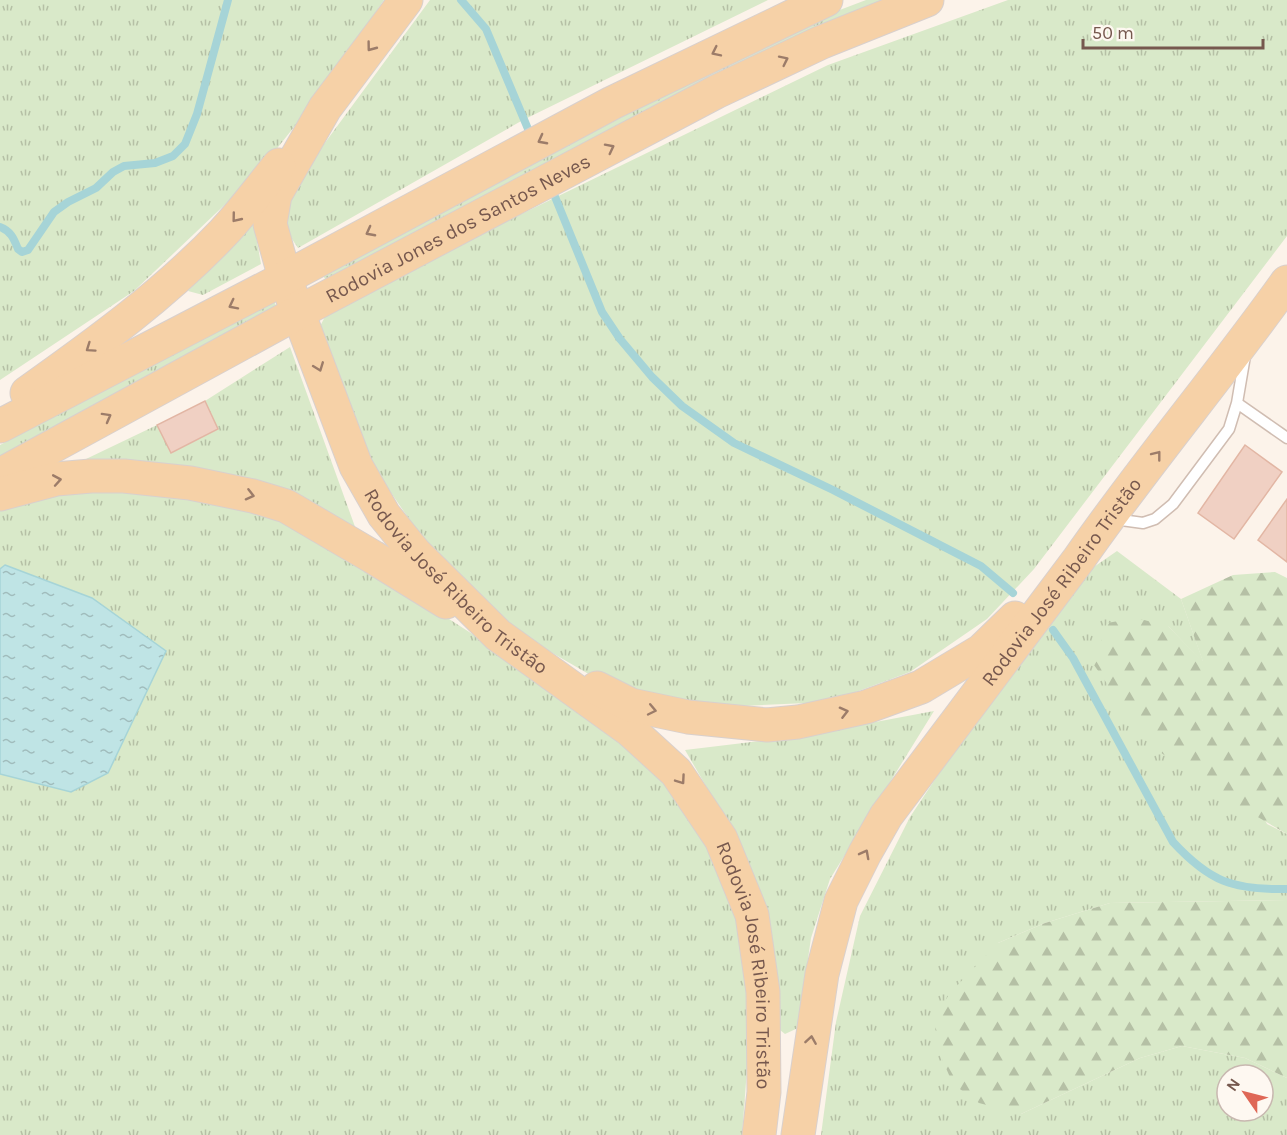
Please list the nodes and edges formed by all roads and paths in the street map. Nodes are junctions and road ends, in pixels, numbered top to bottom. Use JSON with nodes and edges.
{"nodes":[{"id":1,"x":406,"y":0,"type":"edge"},
{"id":2,"x":826,"y":0,"type":"edge"},
{"id":3,"x":927,"y":0,"type":"edge"},
{"id":4,"x":325,"y":108,"type":"junction"},
{"id":5,"x":285,"y":278,"type":"junction"},
{"id":6,"x":1287,"y":282,"type":"edge"},
{"id":7,"x":299,"y":312,"type":"junction"},
{"id":8,"x":1249,"y":336,"type":"junction"},
{"id":9,"x":1237,"y":403,"type":"junction"},
{"id":10,"x":0,"y":412,"type":"edge"},
{"id":11,"x":0,"y":426,"type":"edge"},
{"id":12,"x":1287,"y":438,"type":"edge"},
{"id":13,"x":0,"y":475,"type":"edge"},
{"id":14,"x":0,"y":494,"type":"edge"},
{"id":15,"x":1108,"y":518,"type":"junction"},
{"id":16,"x":510,"y":643,"type":"junction"},
{"id":17,"x":759,"y":1135,"type":"edge"},
{"id":18,"x":798,"y":1135,"type":"edge"}],
"edges":[{"from":1,"to":4,"type":"main road","name":"Rodovia José Ribeiro Tristão","one_way":true},
{"from":2,"to":5,"type":"main road","name":"Rodovia Jones dos Santos Neves","one_way":true},
{"from":7,"to":3,"type":"main road","name":"Rodovia Jones dos Santos Neves","one_way":true},
{"from":4,"to":5,"type":"main road","name":"Rodovia José Ribeiro Tristão"},
{"from":4,"to":10,"type":"main road","one_way":true},
{"from":5,"to":7,"type":"main road","name":"Rodovia José Ribeiro Tristão"},
{"from":5,"to":11,"type":"main road","name":"Rodovia Jones dos Santos Neves","one_way":true},
{"from":6,"to":8,"type":"main road","name":"Rodovia José Ribeiro Tristão"},
{"from":13,"to":7,"type":"main road","name":"Rodovia Jones dos Santos Neves","one_way":true},
{"from":7,"to":16,"type":"main road","name":"Rodovia José Ribeiro Tristão","one_way":true},
{"from":8,"to":9,"type":"lane"},
{"from":15,"to":8,"type":"main road","name":"Rodovia José Ribeiro Tristão","one_way":true},
{"from":9,"to":12,"type":"lane"},
{"from":9,"to":15,"type":"lane"},
{"from":14,"to":16,"type":"main road","one_way":true},
{"from":16,"to":15,"type":"main road","one_way":true},
{"from":18,"to":15,"type":"main road","name":"Rodovia José Ribeiro Tristão","one_way":true},
{"from":16,"to":17,"type":"main road","name":"Rodovia José Ribeiro Tristão","one_way":true}]}
